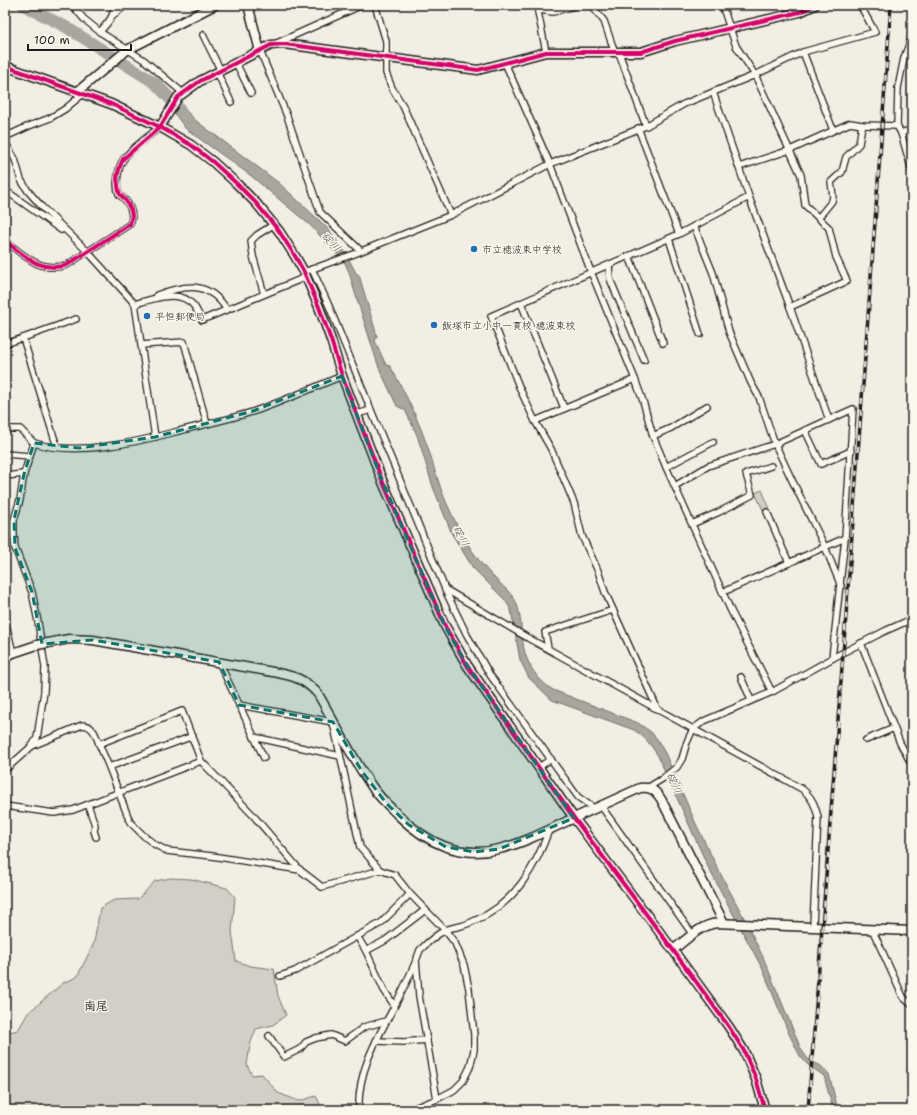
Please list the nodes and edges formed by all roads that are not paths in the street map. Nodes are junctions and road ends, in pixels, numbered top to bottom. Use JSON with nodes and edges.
{"nodes":[{"id":1,"x":72,"y":5,"type":"edge"},
{"id":2,"x":113,"y":5,"type":"edge"},
{"id":3,"x":126,"y":5,"type":"edge"},
{"id":4,"x":215,"y":5,"type":"edge"},
{"id":5,"x":248,"y":5,"type":"edge"},
{"id":6,"x":362,"y":5,"type":"edge"},
{"id":7,"x":375,"y":5,"type":"edge"},
{"id":8,"x":591,"y":5,"type":"edge"},
{"id":9,"x":722,"y":5,"type":"edge"},
{"id":10,"x":815,"y":5,"type":"edge"},
{"id":11,"x":860,"y":5,"type":"edge"},
{"id":12,"x":574,"y":6,"type":"dead end"},
{"id":13,"x":539,"y":7,"type":"edge"},
{"id":14,"x":113,"y":15,"type":"junction"},
{"id":15,"x":730,"y":27,"type":"junction"},
{"id":16,"x":100,"y":32,"type":"junction"},
{"id":17,"x":203,"y":35,"type":"dead end"},
{"id":18,"x":912,"y":36,"type":"edge"},
{"id":19,"x":271,"y":45,"type":"junction"},
{"id":20,"x":127,"y":50,"type":"junction"},
{"id":21,"x":260,"y":51,"type":"junction"},
{"id":22,"x":546,"y":52,"type":"junction"},
{"id":23,"x":803,"y":52,"type":"junction"},
{"id":24,"x":617,"y":53,"type":"junction"},
{"id":25,"x":387,"y":57,"type":"junction"},
{"id":26,"x":236,"y":63,"type":"junction"},
{"id":27,"x":505,"y":63,"type":"junction"},
{"id":28,"x":5,"y":66,"type":"edge"},
{"id":29,"x":219,"y":71,"type":"junction"},
{"id":30,"x":755,"y":75,"type":"junction"},
{"id":31,"x":250,"y":92,"type":"dead end"},
{"id":32,"x":713,"y":92,"type":"junction"},
{"id":33,"x":80,"y":93,"type":"junction"},
{"id":34,"x":180,"y":95,"type":"junction"},
{"id":35,"x":231,"y":102,"type":"dead end"},
{"id":36,"x":862,"y":125,"type":"junction"},
{"id":37,"x":646,"y":126,"type":"junction"},
{"id":38,"x":897,"y":126,"type":"junction"},
{"id":39,"x":160,"y":127,"type":"junction"},
{"id":40,"x":638,"y":128,"type":"junction"},
{"id":41,"x":912,"y":129,"type":"edge"},
{"id":42,"x":833,"y":130,"type":"junction"},
{"id":43,"x":900,"y":133,"type":"junction"},
{"id":44,"x":5,"y":137,"type":"edge"},
{"id":45,"x":5,"y":142,"type":"edge"},
{"id":46,"x":790,"y":150,"type":"junction"},
{"id":47,"x":550,"y":164,"type":"junction"},
{"id":48,"x":739,"y":167,"type":"junction"},
{"id":49,"x":912,"y":170,"type":"edge"},
{"id":50,"x":5,"y":190,"type":"edge"},
{"id":51,"x":749,"y":197,"type":"junction"},
{"id":52,"x":451,"y":215,"type":"junction"},
{"id":53,"x":819,"y":217,"type":"junction"},
{"id":54,"x":273,"y":225,"type":"junction"},
{"id":55,"x":694,"y":226,"type":"junction"},
{"id":56,"x":679,"y":234,"type":"junction"},
{"id":57,"x":669,"y":239,"type":"junction"},
{"id":58,"x":5,"y":241,"type":"edge"},
{"id":59,"x":81,"y":244,"type":"junction"},
{"id":60,"x":88,"y":251,"type":"junction"},
{"id":61,"x":361,"y":251,"type":"junction"},
{"id":62,"x":629,"y":256,"type":"junction"},
{"id":63,"x":609,"y":265,"type":"junction"},
{"id":64,"x":591,"y":272,"type":"junction"},
{"id":65,"x":307,"y":273,"type":"junction"},
{"id":66,"x":264,"y":294,"type":"junction"},
{"id":67,"x":522,"y":303,"type":"junction"},
{"id":68,"x":135,"y":304,"type":"junction"},
{"id":69,"x":790,"y":307,"type":"junction"},
{"id":70,"x":227,"y":310,"type":"junction"},
{"id":71,"x":76,"y":319,"type":"dead end"},
{"id":72,"x":700,"y":334,"type":"dead end"},
{"id":73,"x":23,"y":338,"type":"junction"},
{"id":74,"x":663,"y":343,"type":"dead end"},
{"id":75,"x":5,"y":344,"type":"edge"},
{"id":76,"x":141,"y":345,"type":"junction"},
{"id":77,"x":644,"y":360,"type":"dead end"},
{"id":78,"x":342,"y":376,"type":"junction"},
{"id":79,"x":635,"y":379,"type":"junction"},
{"id":80,"x":708,"y":406,"type":"dead end"},
{"id":81,"x":564,"y":408,"type":"junction"},
{"id":82,"x":371,"y":410,"type":"junction"},
{"id":83,"x":357,"y":414,"type":"junction"},
{"id":84,"x":829,"y":420,"type":"junction"},
{"id":85,"x":535,"y":421,"type":"junction"},
{"id":86,"x":207,"y":424,"type":"junction"},
{"id":87,"x":5,"y":429,"type":"edge"},
{"id":88,"x":805,"y":430,"type":"junction"},
{"id":89,"x":653,"y":436,"type":"junction"},
{"id":90,"x":155,"y":437,"type":"junction"},
{"id":91,"x":713,"y":442,"type":"dead end"},
{"id":92,"x":34,"y":443,"type":"junction"},
{"id":93,"x":775,"y":444,"type":"junction"},
{"id":94,"x":57,"y":447,"type":"junction"},
{"id":95,"x":851,"y":450,"type":"junction"},
{"id":96,"x":5,"y":454,"type":"edge"},
{"id":97,"x":30,"y":456,"type":"junction"},
{"id":98,"x":770,"y":466,"type":"dead end"},
{"id":99,"x":666,"y":467,"type":"junction"},
{"id":100,"x":24,"y":474,"type":"junction"},
{"id":101,"x":5,"y":476,"type":"edge"},
{"id":102,"x":675,"y":486,"type":"junction"},
{"id":103,"x":767,"y":512,"type":"dead end"},
{"id":104,"x":692,"y":524,"type":"junction"},
{"id":105,"x":846,"y":538,"type":"junction"},
{"id":106,"x":824,"y":547,"type":"junction"},
{"id":107,"x":790,"y":563,"type":"junction"},
{"id":108,"x":841,"y":587,"type":"junction"},
{"id":109,"x":445,"y":590,"type":"junction"},
{"id":110,"x":723,"y":592,"type":"junction"},
{"id":111,"x":613,"y":610,"type":"junction"},
{"id":112,"x":912,"y":619,"type":"edge"},
{"id":113,"x":5,"y":620,"type":"edge"},
{"id":114,"x":861,"y":643,"type":"junction"},
{"id":115,"x":548,"y":648,"type":"junction"},
{"id":116,"x":13,"y":653,"type":"junction"},
{"id":117,"x":5,"y":657,"type":"edge"},
{"id":118,"x":832,"y":658,"type":"junction"},
{"id":119,"x":219,"y":662,"type":"junction"},
{"id":120,"x":742,"y":677,"type":"dead end"},
{"id":121,"x":772,"y":692,"type":"junction"},
{"id":122,"x":752,"y":700,"type":"junction"},
{"id":123,"x":239,"y":704,"type":"junction"},
{"id":124,"x":657,"y":708,"type":"junction"},
{"id":125,"x":333,"y":722,"type":"junction"},
{"id":126,"x":894,"y":728,"type":"junction"},
{"id":127,"x":693,"y":729,"type":"junction"},
{"id":128,"x":193,"y":736,"type":"junction"},
{"id":129,"x":254,"y":737,"type":"junction"},
{"id":130,"x":866,"y":740,"type":"dead end"},
{"id":131,"x":99,"y":744,"type":"junction"},
{"id":132,"x":32,"y":746,"type":"junction"},
{"id":133,"x":340,"y":756,"type":"junction"},
{"id":134,"x":264,"y":758,"type":"dead end"},
{"id":135,"x":551,"y":759,"type":"junction"},
{"id":136,"x":201,"y":760,"type":"junction"},
{"id":137,"x":912,"y":765,"type":"edge"},
{"id":138,"x":109,"y":767,"type":"junction"},
{"id":139,"x":539,"y":767,"type":"junction"},
{"id":140,"x":5,"y":770,"type":"edge"},
{"id":141,"x":650,"y":787,"type":"junction"},
{"id":142,"x":118,"y":792,"type":"junction"},
{"id":143,"x":88,"y":804,"type":"junction"},
{"id":144,"x":5,"y":806,"type":"edge"},
{"id":145,"x":598,"y":808,"type":"junction"},
{"id":146,"x":574,"y":818,"type":"junction"},
{"id":147,"x":549,"y":830,"type":"junction"},
{"id":148,"x":96,"y":837,"type":"dead end"},
{"id":149,"x":300,"y":870,"type":"junction"},
{"id":150,"x":380,"y":870,"type":"junction"},
{"id":151,"x":410,"y":894,"type":"junction"},
{"id":152,"x":425,"y":910,"type":"junction"},
{"id":153,"x":724,"y":923,"type":"junction"},
{"id":154,"x":813,"y":926,"type":"junction"},
{"id":155,"x":872,"y":929,"type":"junction"},
{"id":156,"x":445,"y":930,"type":"junction"},
{"id":157,"x":912,"y":931,"type":"edge"},
{"id":158,"x":693,"y":935,"type":"junction"},
{"id":159,"x":357,"y":936,"type":"junction"},
{"id":160,"x":674,"y":950,"type":"junction"},
{"id":161,"x":366,"y":951,"type":"junction"},
{"id":162,"x":416,"y":960,"type":"junction"},
{"id":163,"x":280,"y":976,"type":"dead end"},
{"id":164,"x":394,"y":1005,"type":"junction"},
{"id":165,"x":912,"y":1005,"type":"edge"},
{"id":166,"x":386,"y":1022,"type":"junction"},
{"id":167,"x":269,"y":1036,"type":"dead end"},
{"id":168,"x":427,"y":1040,"type":"junction"},
{"id":169,"x":376,"y":1041,"type":"junction"},
{"id":170,"x":437,"y":1099,"type":"junction"},
{"id":171,"x":359,"y":1110,"type":"edge"},
{"id":172,"x":413,"y":1110,"type":"edge"},
{"id":173,"x":765,"y":1110,"type":"edge"}],
"edges":[{"from":1,"to":16,"type":"street"},
{"from":2,"to":14,"type":"street"},
{"from":3,"to":14,"type":"street"},
{"from":4,"to":20,"type":"street"},
{"from":5,"to":21,"type":"street"},
{"from":6,"to":19,"type":"street"},
{"from":7,"to":25,"type":"street"},
{"from":8,"to":24,"type":"street"},
{"from":9,"to":15,"type":"street"},
{"from":10,"to":15,"type":"street"},
{"from":11,"to":23,"type":"street"},
{"from":12,"to":13,"type":"street"},
{"from":13,"to":22,"type":"street"},
{"from":14,"to":16,"type":"street"},
{"from":15,"to":24,"type":"street"},
{"from":15,"to":30,"type":"street"},
{"from":16,"to":20,"type":"street"},
{"from":17,"to":29,"type":"street"},
{"from":18,"to":38,"type":"street"},
{"from":19,"to":21,"type":"street"},
{"from":19,"to":25,"type":"street"},
{"from":20,"to":33,"type":"street"},
{"from":20,"to":34,"type":"street"},
{"from":21,"to":26,"type":"street"},
{"from":21,"to":61,"type":"street"},
{"from":22,"to":24,"type":"street"},
{"from":22,"to":27,"type":"street"},
{"from":23,"to":30,"type":"street"},
{"from":23,"to":42,"type":"street"},
{"from":24,"to":37,"type":"street"},
{"from":25,"to":27,"type":"street"},
{"from":25,"to":52,"type":"street"},
{"from":26,"to":29,"type":"street"},
{"from":26,"to":31,"type":"street"},
{"from":27,"to":47,"type":"street"},
{"from":28,"to":33,"type":"street"},
{"from":29,"to":34,"type":"street"},
{"from":29,"to":35,"type":"street"},
{"from":30,"to":32,"type":"street"},
{"from":30,"to":46,"type":"street"},
{"from":32,"to":37,"type":"street"},
{"from":32,"to":48,"type":"street"},
{"from":33,"to":39,"type":"street"},
{"from":33,"to":44,"type":"street"},
{"from":34,"to":39,"type":"street"},
{"from":36,"to":38,"type":"street"},
{"from":36,"to":42,"type":"street"},
{"from":36,"to":53,"type":"street"},
{"from":37,"to":40,"type":"street"},
{"from":38,"to":43,"type":"street"},
{"from":39,"to":54,"type":"street"},
{"from":39,"to":60,"type":"street"},
{"from":40,"to":47,"type":"street"},
{"from":40,"to":56,"type":"street"},
{"from":41,"to":43,"type":"street"},
{"from":42,"to":46,"type":"street"},
{"from":43,"to":49,"type":"street"},
{"from":45,"to":59,"type":"street"},
{"from":46,"to":48,"type":"street"},
{"from":46,"to":53,"type":"street"},
{"from":47,"to":52,"type":"street"},
{"from":47,"to":64,"type":"street"},
{"from":48,"to":51,"type":"street"},
{"from":50,"to":59,"type":"street"},
{"from":51,"to":55,"type":"street"},
{"from":51,"to":69,"type":"street"},
{"from":52,"to":61,"type":"street"},
{"from":53,"to":69,"type":"street"},
{"from":54,"to":65,"type":"street"},
{"from":54,"to":66,"type":"street"},
{"from":55,"to":56,"type":"street"},
{"from":55,"to":93,"type":"street"},
{"from":56,"to":57,"type":"street"},
{"from":57,"to":62,"type":"street"},
{"from":57,"to":72,"type":"street"},
{"from":58,"to":60,"type":"street"},
{"from":59,"to":60,"type":"street"},
{"from":60,"to":68,"type":"street"},
{"from":61,"to":65,"type":"street"},
{"from":62,"to":63,"type":"street"},
{"from":62,"to":74,"type":"street"},
{"from":63,"to":64,"type":"street"},
{"from":63,"to":77,"type":"street"},
{"from":64,"to":67,"type":"street"},
{"from":64,"to":79,"type":"street"},
{"from":65,"to":66,"type":"street"},
{"from":65,"to":78,"type":"street"},
{"from":65,"to":82,"type":"street"},
{"from":66,"to":70,"type":"street"},
{"from":67,"to":81,"type":"street"},
{"from":67,"to":85,"type":"street"},
{"from":68,"to":70,"type":"street"},
{"from":68,"to":70,"type":"street"},
{"from":68,"to":76,"type":"street"},
{"from":69,"to":84,"type":"street"},
{"from":71,"to":73,"type":"street"},
{"from":73,"to":75,"type":"street"},
{"from":73,"to":94,"type":"street"},
{"from":76,"to":86,"type":"street"},
{"from":76,"to":90,"type":"street"},
{"from":78,"to":83,"type":"street"},
{"from":78,"to":86,"type":"street"},
{"from":79,"to":81,"type":"street"},
{"from":79,"to":89,"type":"street"},
{"from":80,"to":89,"type":"street"},
{"from":81,"to":85,"type":"street"},
{"from":82,"to":83,"type":"street"},
{"from":82,"to":109,"type":"street"},
{"from":83,"to":139,"type":"street"},
{"from":84,"to":88,"type":"street"},
{"from":84,"to":95,"type":"street"},
{"from":85,"to":111,"type":"street"},
{"from":86,"to":90,"type":"street"},
{"from":87,"to":92,"type":"street"},
{"from":88,"to":93,"type":"street"},
{"from":88,"to":95,"type":"street"},
{"from":89,"to":99,"type":"street"},
{"from":90,"to":94,"type":"street"},
{"from":91,"to":99,"type":"street"},
{"from":92,"to":94,"type":"street"},
{"from":92,"to":97,"type":"street"},
{"from":93,"to":102,"type":"street"},
{"from":93,"to":106,"type":"street"},
{"from":95,"to":105,"type":"street"},
{"from":96,"to":97,"type":"street"},
{"from":97,"to":100,"type":"street"},
{"from":98,"to":104,"type":"street"},
{"from":99,"to":102,"type":"street"},
{"from":100,"to":101,"type":"street"},
{"from":100,"to":132,"type":"street"},
{"from":102,"to":104,"type":"street"},
{"from":103,"to":107,"type":"street"},
{"from":104,"to":110,"type":"street"},
{"from":105,"to":106,"type":"street"},
{"from":105,"to":108,"type":"street"},
{"from":106,"to":107,"type":"street"},
{"from":106,"to":108,"type":"street"},
{"from":107,"to":110,"type":"street"},
{"from":108,"to":118,"type":"street"},
{"from":109,"to":115,"type":"street"},
{"from":109,"to":135,"type":"street"},
{"from":110,"to":121,"type":"street"},
{"from":111,"to":115,"type":"street"},
{"from":111,"to":124,"type":"street"},
{"from":112,"to":114,"type":"street"},
{"from":113,"to":116,"type":"street"},
{"from":114,"to":118,"type":"street"},
{"from":114,"to":126,"type":"street"},
{"from":115,"to":124,"type":"street"},
{"from":116,"to":117,"type":"street"},
{"from":116,"to":119,"type":"street","bridge":true},
{"from":118,"to":121,"type":"street"},
{"from":119,"to":123,"type":"street"},
{"from":119,"to":125,"type":"street"},
{"from":120,"to":122,"type":"street"},
{"from":121,"to":122,"type":"street"},
{"from":122,"to":127,"type":"street"},
{"from":123,"to":125,"type":"street"},
{"from":123,"to":129,"type":"street"},
{"from":124,"to":127,"type":"street"},
{"from":125,"to":133,"type":"street"},
{"from":125,"to":147,"type":"street"},
{"from":126,"to":130,"type":"street"},
{"from":126,"to":137,"type":"street"},
{"from":127,"to":141,"type":"street"},
{"from":127,"to":154,"type":"street"},
{"from":128,"to":131,"type":"street"},
{"from":128,"to":136,"type":"street"},
{"from":128,"to":138,"type":"street"},
{"from":129,"to":133,"type":"street"},
{"from":129,"to":134,"type":"street"},
{"from":131,"to":132,"type":"street"},
{"from":131,"to":138,"type":"street"},
{"from":132,"to":140,"type":"street"},
{"from":133,"to":150,"type":"street"},
{"from":135,"to":139,"type":"street"},
{"from":135,"to":145,"type":"street"},
{"from":136,"to":142,"type":"street"},
{"from":136,"to":149,"type":"street"},
{"from":138,"to":142,"type":"street"},
{"from":139,"to":146,"type":"street"},
{"from":141,"to":145,"type":"street"},
{"from":141,"to":153,"type":"street"},
{"from":142,"to":143,"type":"street"},
{"from":142,"to":149,"type":"street"},
{"from":143,"to":144,"type":"street"},
{"from":143,"to":148,"type":"street"},
{"from":145,"to":146,"type":"street"},
{"from":145,"to":158,"type":"street"},
{"from":146,"to":147,"type":"street"},
{"from":146,"to":160,"type":"street"},
{"from":147,"to":156,"type":"street"},
{"from":149,"to":150,"type":"street"},
{"from":150,"to":151,"type":"street"},
{"from":151,"to":152,"type":"street"},
{"from":151,"to":159,"type":"street"},
{"from":152,"to":156,"type":"street"},
{"from":152,"to":161,"type":"street"},
{"from":153,"to":154,"type":"street"},
{"from":153,"to":158,"type":"street"},
{"from":154,"to":155,"type":"street"},
{"from":155,"to":157,"type":"street"},
{"from":155,"to":165,"type":"street"},
{"from":156,"to":162,"type":"street"},
{"from":156,"to":170,"type":"street"},
{"from":158,"to":160,"type":"street"},
{"from":159,"to":161,"type":"street"},
{"from":159,"to":163,"type":"street"},
{"from":160,"to":173,"type":"street"},
{"from":161,"to":164,"type":"street"},
{"from":162,"to":164,"type":"street"},
{"from":162,"to":168,"type":"street"},
{"from":164,"to":166,"type":"street"},
{"from":166,"to":167,"type":"street"},
{"from":166,"to":169,"type":"street"},
{"from":168,"to":169,"type":"street"},
{"from":168,"to":170,"type":"street"},
{"from":169,"to":171,"type":"street"},
{"from":170,"to":172,"type":"street"}]}
